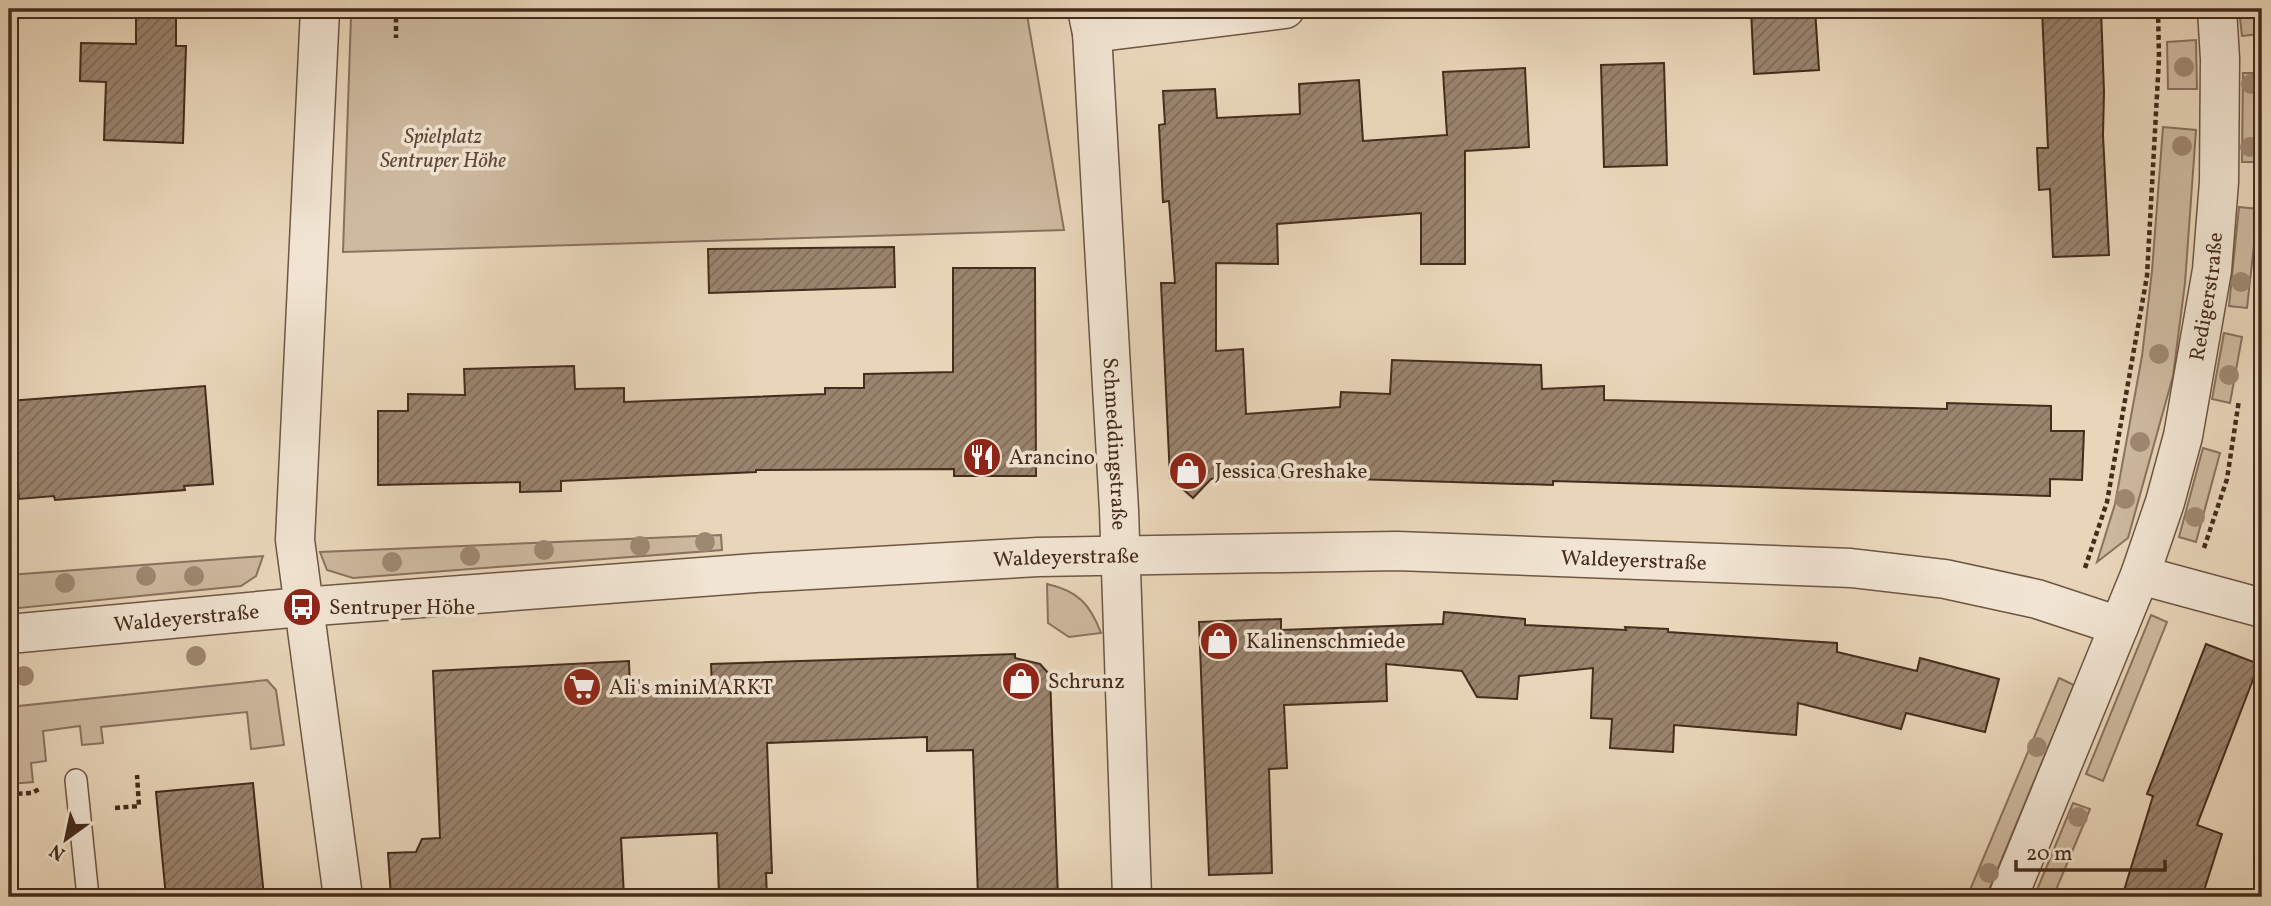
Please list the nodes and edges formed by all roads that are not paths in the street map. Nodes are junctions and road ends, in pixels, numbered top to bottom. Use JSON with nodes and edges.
{"nodes":[{"id":1,"x":320,"y":9,"type":"edge"},
{"id":2,"x":1284,"y":9,"type":"edge"},
{"id":3,"x":2217,"y":9,"type":"edge"},
{"id":4,"x":1090,"y":21,"type":"edge"},
{"id":5,"x":1121,"y":554,"type":"junction"},
{"id":6,"x":2140,"y":575,"type":"junction"},
{"id":7,"x":302,"y":607,"type":"junction"},
{"id":8,"x":2262,"y":608,"type":"edge"},
{"id":9,"x":2119,"y":626,"type":"junction"},
{"id":10,"x":9,"y":634,"type":"edge"},
{"id":11,"x":76,"y":780,"type":"dead end"},
{"id":12,"x":88,"y":897,"type":"edge"},
{"id":13,"x":343,"y":897,"type":"edge"},
{"id":14,"x":1132,"y":897,"type":"edge"},
{"id":15,"x":2008,"y":897,"type":"edge"}],
"edges":[{"from":1,"to":7,"type":"street"},
{"from":2,"to":4,"type":"street","name":"Schmeddingstraße"},
{"from":3,"to":6,"type":"street","name":"Redigerstraße"},
{"from":4,"to":5,"type":"street","name":"Schmeddingstraße"},
{"from":5,"to":7,"type":"street","name":"Waldeyerstraße"},
{"from":5,"to":9,"type":"street","name":"Waldeyerstraße"},
{"from":5,"to":14,"type":"street","name":"Schmeddingstraße"},
{"from":6,"to":8,"type":"street"},
{"from":6,"to":9,"type":"street","name":"Redigerstraße"},
{"from":7,"to":10,"type":"street","name":"Waldeyerstraße"},
{"from":7,"to":13,"type":"street"},
{"from":9,"to":15,"type":"street","name":"Redigerstraße"},
{"from":11,"to":12,"type":"lane"}]}
